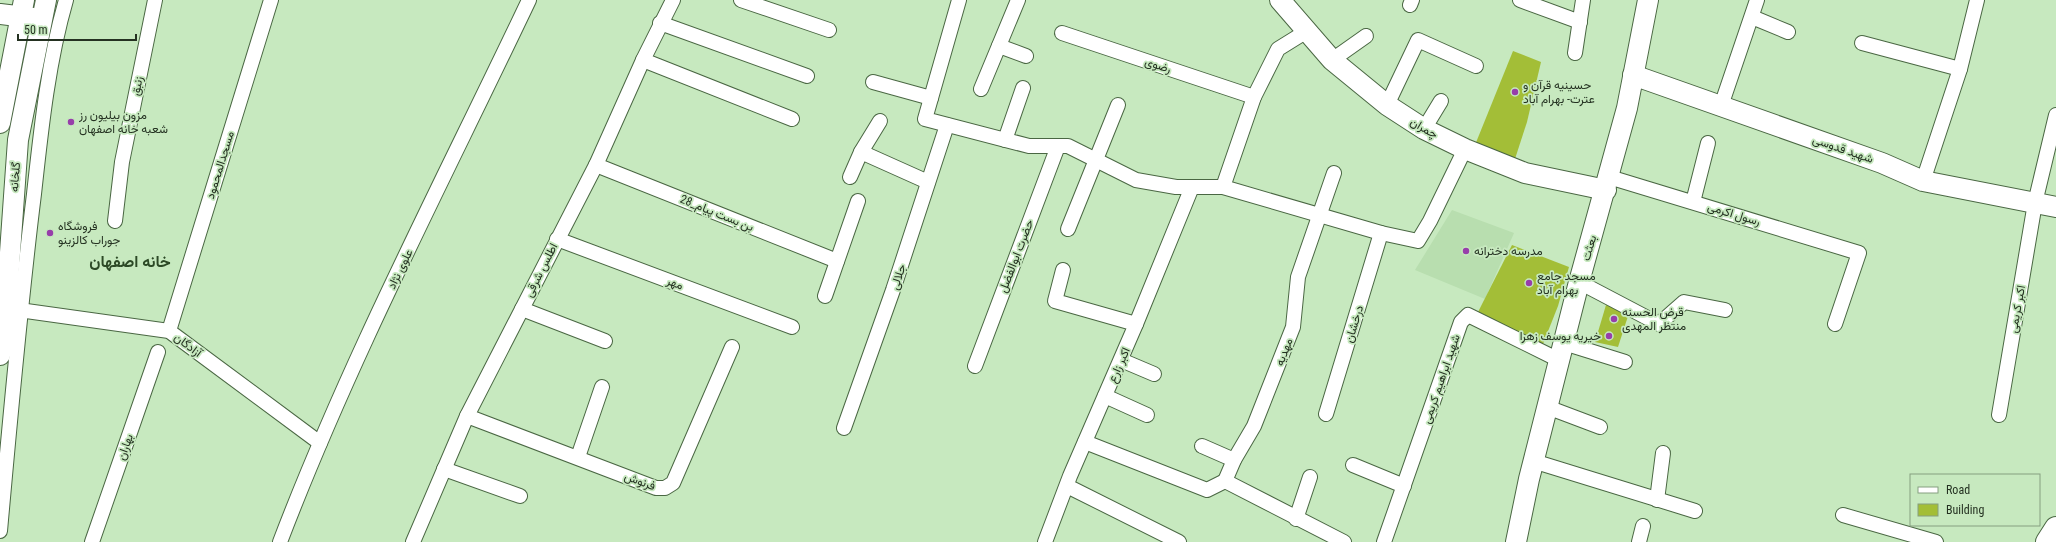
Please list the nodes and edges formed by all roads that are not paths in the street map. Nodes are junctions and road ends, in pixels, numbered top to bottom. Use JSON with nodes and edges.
{"nodes":[{"id":1,"x":66,"y":0,"type":"edge"},
{"id":2,"x":154,"y":0,"type":"edge"},
{"id":3,"x":271,"y":0,"type":"edge"},
{"id":4,"x":529,"y":0,"type":"edge"},
{"id":5,"x":673,"y":0,"type":"edge"},
{"id":6,"x":742,"y":0,"type":"edge"},
{"id":7,"x":959,"y":0,"type":"edge"},
{"id":8,"x":1018,"y":0,"type":"edge"},
{"id":9,"x":1280,"y":0,"type":"edge"},
{"id":10,"x":1520,"y":0,"type":"edge"},
{"id":11,"x":1583,"y":0,"type":"edge"},
{"id":12,"x":1647,"y":0,"type":"edge"},
{"id":13,"x":1757,"y":0,"type":"edge"},
{"id":14,"x":1977,"y":0,"type":"edge"},
{"id":15,"x":22,"y":8,"type":"edge"},
{"id":16,"x":44,"y":9,"type":"edge"},
{"id":17,"x":0,"y":14,"type":"edge"},
{"id":18,"x":1752,"y":17,"type":"junction"},
{"id":19,"x":1580,"y":22,"type":"junction"},
{"id":20,"x":660,"y":23,"type":"junction"},
{"id":21,"x":828,"y":30,"type":"dead end"},
{"id":22,"x":1307,"y":31,"type":"junction"},
{"id":23,"x":1788,"y":32,"type":"dead end"},
{"id":24,"x":1062,"y":33,"type":"dead end"},
{"id":25,"x":1366,"y":36,"type":"dead end"},
{"id":26,"x":1862,"y":43,"type":"dead end"},
{"id":27,"x":999,"y":46,"type":"junction"},
{"id":28,"x":1575,"y":53,"type":"dead end"},
{"id":29,"x":1026,"y":56,"type":"dead end"},
{"id":30,"x":643,"y":60,"type":"junction"},
{"id":31,"x":1332,"y":60,"type":"junction"},
{"id":32,"x":1476,"y":66,"type":"dead end"},
{"id":33,"x":1960,"y":69,"type":"junction"},
{"id":34,"x":1633,"y":75,"type":"junction"},
{"id":35,"x":807,"y":76,"type":"dead end"},
{"id":36,"x":873,"y":82,"type":"dead end"},
{"id":37,"x":1023,"y":88,"type":"dead end"},
{"id":38,"x":981,"y":89,"type":"dead end"},
{"id":39,"x":1254,"y":97,"type":"junction"},
{"id":40,"x":931,"y":98,"type":"junction"},
{"id":41,"x":1441,"y":100,"type":"dead end"},
{"id":42,"x":1118,"y":105,"type":"dead end"},
{"id":43,"x":1387,"y":105,"type":"junction"},
{"id":44,"x":1721,"y":106,"type":"junction"},
{"id":45,"x":2056,"y":115,"type":"edge"},
{"id":46,"x":792,"y":119,"type":"dead end"},
{"id":47,"x":880,"y":121,"type":"dead end"},
{"id":48,"x":0,"y":123,"type":"edge"},
{"id":49,"x":947,"y":125,"type":"junction"},
{"id":50,"x":1424,"y":130,"type":"junction"},
{"id":51,"x":1005,"y":140,"type":"junction"},
{"id":52,"x":1708,"y":143,"type":"dead end"},
{"id":53,"x":1058,"y":146,"type":"junction"},
{"id":54,"x":1465,"y":149,"type":"junction"},
{"id":55,"x":861,"y":152,"type":"junction"},
{"id":56,"x":1096,"y":160,"type":"junction"},
{"id":57,"x":596,"y":165,"type":"junction"},
{"id":58,"x":1334,"y":173,"type":"dead end"},
{"id":59,"x":850,"y":177,"type":"dead end"},
{"id":60,"x":928,"y":182,"type":"junction"},
{"id":61,"x":1923,"y":182,"type":"junction"},
{"id":62,"x":1608,"y":183,"type":"junction"},
{"id":63,"x":1192,"y":187,"type":"junction"},
{"id":64,"x":1223,"y":187,"type":"junction"},
{"id":65,"x":858,"y":201,"type":"dead end"},
{"id":66,"x":1693,"y":202,"type":"junction"},
{"id":67,"x":2035,"y":203,"type":"junction"},
{"id":68,"x":2056,"y":207,"type":"edge"},
{"id":69,"x":1320,"y":215,"type":"junction"},
{"id":70,"x":116,"y":221,"type":"dead end"},
{"id":71,"x":1068,"y":229,"type":"dead end"},
{"id":72,"x":1381,"y":233,"type":"junction"},
{"id":73,"x":557,"y":239,"type":"junction"},
{"id":74,"x":837,"y":261,"type":"junction"},
{"id":75,"x":1064,"y":270,"type":"dead end"},
{"id":76,"x":1579,"y":282,"type":"junction"},
{"id":77,"x":825,"y":296,"type":"dead end"},
{"id":78,"x":13,"y":309,"type":"junction"},
{"id":79,"x":522,"y":309,"type":"junction"},
{"id":80,"x":1725,"y":310,"type":"dead end"},
{"id":81,"x":1136,"y":324,"type":"junction"},
{"id":82,"x":1836,"y":324,"type":"dead end"},
{"id":83,"x":792,"y":327,"type":"dead end"},
{"id":84,"x":169,"y":331,"type":"junction"},
{"id":85,"x":605,"y":341,"type":"dead end"},
{"id":86,"x":732,"y":347,"type":"dead end"},
{"id":87,"x":158,"y":352,"type":"dead end"},
{"id":88,"x":1562,"y":352,"type":"junction"},
{"id":89,"x":0,"y":355,"type":"edge"},
{"id":90,"x":1121,"y":360,"type":"junction"},
{"id":91,"x":1625,"y":362,"type":"dead end"},
{"id":92,"x":975,"y":366,"type":"dead end"},
{"id":93,"x":1154,"y":374,"type":"dead end"},
{"id":94,"x":602,"y":387,"type":"dead end"},
{"id":95,"x":1105,"y":396,"type":"junction"},
{"id":96,"x":1547,"y":407,"type":"junction"},
{"id":97,"x":1326,"y":414,"type":"dead end"},
{"id":98,"x":1147,"y":415,"type":"dead end"},
{"id":99,"x":1999,"y":415,"type":"dead end"},
{"id":100,"x":467,"y":416,"type":"junction"},
{"id":101,"x":1600,"y":427,"type":"dead end"},
{"id":102,"x":844,"y":428,"type":"dead end"},
{"id":103,"x":1085,"y":442,"type":"junction"},
{"id":104,"x":320,"y":443,"type":"junction"},
{"id":105,"x":1202,"y":446,"type":"dead end"},
{"id":106,"x":1663,"y":453,"type":"dead end"},
{"id":107,"x":578,"y":457,"type":"junction"},
{"id":108,"x":1234,"y":460,"type":"junction"},
{"id":109,"x":1534,"y":461,"type":"junction"},
{"id":110,"x":1353,"y":465,"type":"dead end"},
{"id":111,"x":444,"y":469,"type":"junction"},
{"id":112,"x":1310,"y":477,"type":"dead end"},
{"id":113,"x":1225,"y":481,"type":"junction"},
{"id":114,"x":1067,"y":486,"type":"junction"},
{"id":115,"x":1404,"y":486,"type":"junction"},
{"id":116,"x":520,"y":496,"type":"dead end"},
{"id":117,"x":1657,"y":500,"type":"junction"},
{"id":118,"x":1695,"y":511,"type":"dead end"},
{"id":119,"x":1843,"y":515,"type":"dead end"},
{"id":120,"x":1296,"y":519,"type":"junction"},
{"id":121,"x":1643,"y":526,"type":"dead end"},
{"id":122,"x":2056,"y":528,"type":"edge"},
{"id":123,"x":0,"y":531,"type":"edge"},
{"id":124,"x":1340,"y":541,"type":"edge"},
{"id":125,"x":92,"y":542,"type":"edge"},
{"id":126,"x":280,"y":542,"type":"edge"},
{"id":127,"x":413,"y":542,"type":"edge"},
{"id":128,"x":1045,"y":542,"type":"edge"},
{"id":129,"x":1179,"y":542,"type":"edge"},
{"id":130,"x":1384,"y":542,"type":"edge"},
{"id":131,"x":1516,"y":542,"type":"edge"},
{"id":132,"x":1639,"y":542,"type":"edge"},
{"id":133,"x":1936,"y":542,"type":"edge"},
{"id":134,"x":2047,"y":542,"type":"edge"}],
"edges":[{"from":1,"to":78,"type":"street"},
{"from":2,"to":70,"type":"street","name":"زنبق"},
{"from":3,"to":84,"type":"street","name":"مسجدالمحمود"},
{"from":4,"to":104,"type":"street","name":"علوی نژاد"},
{"from":5,"to":20,"type":"street","name":"اطلس شرقی"},
{"from":6,"to":21,"type":"street"},
{"from":7,"to":40,"type":"street"},
{"from":8,"to":27,"type":"street"},
{"from":9,"to":22,"type":"street","name":"چمران"},
{"from":10,"to":19,"type":"street"},
{"from":11,"to":19,"type":"street"},
{"from":12,"to":34,"type":"street","name":"بعثت"},
{"from":13,"to":18,"type":"street"},
{"from":14,"to":33,"type":"street"},
{"from":15,"to":16,"type":"street"},
{"from":15,"to":17,"type":"street"},
{"from":15,"to":48,"type":"street"},
{"from":16,"to":78,"type":"street","name":"گلخانه"},
{"from":18,"to":23,"type":"street"},
{"from":18,"to":44,"type":"street"},
{"from":19,"to":28,"type":"street"},
{"from":20,"to":30,"type":"street","name":"اطلس شرقی"},
{"from":20,"to":35,"type":"street"},
{"from":22,"to":31,"type":"street","name":"چمران"},
{"from":22,"to":39,"type":"street"},
{"from":24,"to":39,"type":"street","name":"رضوی"},
{"from":25,"to":31,"type":"street"},
{"from":26,"to":33,"type":"street"},
{"from":27,"to":29,"type":"street"},
{"from":27,"to":38,"type":"street"},
{"from":30,"to":46,"type":"street"},
{"from":30,"to":57,"type":"street","name":"اطلس شرقی"},
{"from":31,"to":43,"type":"street","name":"چمران"},
{"from":32,"to":43,"type":"street"},
{"from":33,"to":61,"type":"street"},
{"from":34,"to":44,"type":"street","name":"شهید قدوسی"},
{"from":34,"to":62,"type":"street","name":"بعثت"},
{"from":36,"to":40,"type":"street"},
{"from":37,"to":51,"type":"street"},
{"from":39,"to":64,"type":"street"},
{"from":40,"to":49,"type":"street"},
{"from":41,"to":50,"type":"street"},
{"from":42,"to":56,"type":"street"},
{"from":43,"to":50,"type":"street","name":"چمران"},
{"from":44,"to":61,"type":"street","name":"شهید قدوسی"},
{"from":45,"to":67,"type":"street","name":"اکبر کریمی"},
{"from":47,"to":55,"type":"street"},
{"from":49,"to":51,"type":"street"},
{"from":49,"to":60,"type":"street","name":"جلالی"},
{"from":50,"to":54,"type":"street","name":"چمران"},
{"from":51,"to":53,"type":"street"},
{"from":52,"to":66,"type":"street"},
{"from":53,"to":56,"type":"street"},
{"from":53,"to":92,"type":"street","name":"حضرت ابوالفضل"},
{"from":54,"to":62,"type":"street","name":"چمران"},
{"from":54,"to":72,"type":"street"},
{"from":55,"to":59,"type":"street"},
{"from":55,"to":60,"type":"street"},
{"from":56,"to":63,"type":"street"},
{"from":56,"to":71,"type":"street"},
{"from":57,"to":73,"type":"street","name":"اطلس شرقی"},
{"from":57,"to":74,"type":"street","name":"بن بست پیام_28"},
{"from":58,"to":69,"type":"street","name":"مهدیه"},
{"from":60,"to":102,"type":"street","name":"جلالی"},
{"from":61,"to":67,"type":"street","name":"شهید قدوسی"},
{"from":62,"to":66,"type":"street","name":"رسول اکرمی"},
{"from":62,"to":76,"type":"street","name":"بعثت"},
{"from":63,"to":64,"type":"street"},
{"from":63,"to":81,"type":"street","name":"اکبر زارع"},
{"from":64,"to":69,"type":"street"},
{"from":65,"to":74,"type":"street"},
{"from":66,"to":82,"type":"street","name":"رسول اکرمی"},
{"from":67,"to":68,"type":"street","name":"شهید قدوسی"},
{"from":67,"to":99,"type":"street","name":"اکبر کریمی"},
{"from":69,"to":72,"type":"street"},
{"from":69,"to":108,"type":"street","name":"مهدیه"},
{"from":72,"to":97,"type":"street","name":"درخشان"},
{"from":73,"to":79,"type":"street","name":"اطلس شرقی"},
{"from":73,"to":83,"type":"street","name":"مهر"},
{"from":74,"to":77,"type":"street"},
{"from":75,"to":81,"type":"street"},
{"from":76,"to":80,"type":"street"},
{"from":76,"to":88,"type":"street","name":"بعثت"},
{"from":78,"to":84,"type":"street","name":"آزادگان"},
{"from":78,"to":89,"type":"street","name":"گلخانه"},
{"from":78,"to":123,"type":"street"},
{"from":79,"to":85,"type":"street"},
{"from":79,"to":100,"type":"street","name":"اطلس شرقی"},
{"from":81,"to":90,"type":"street","name":"اکبر زارع"},
{"from":84,"to":104,"type":"street","name":"آزادگان"},
{"from":86,"to":107,"type":"street","name":"فرنوش"},
{"from":87,"to":125,"type":"street","name":"بهاران"},
{"from":88,"to":91,"type":"street"},
{"from":88,"to":96,"type":"street","name":"بعثت"},
{"from":88,"to":115,"type":"street","name":"شهید ابراهیم کریمی"},
{"from":90,"to":93,"type":"street"},
{"from":90,"to":95,"type":"street","name":"اکبر زارع"},
{"from":94,"to":107,"type":"street"},
{"from":95,"to":98,"type":"street"},
{"from":95,"to":103,"type":"street","name":"اکبر زارع"},
{"from":96,"to":101,"type":"street"},
{"from":96,"to":109,"type":"street","name":"بعثت"},
{"from":100,"to":107,"type":"street","name":"فرنوش"},
{"from":100,"to":111,"type":"street","name":"اطلس شرقی"},
{"from":103,"to":113,"type":"street"},
{"from":103,"to":114,"type":"street","name":"اکبر زارع"},
{"from":104,"to":126,"type":"street","name":"علوی نژاد"},
{"from":105,"to":108,"type":"street"},
{"from":106,"to":117,"type":"street"},
{"from":108,"to":113,"type":"street","name":"مهدیه"},
{"from":109,"to":117,"type":"street"},
{"from":109,"to":131,"type":"street","name":"بعثت"},
{"from":110,"to":115,"type":"street"},
{"from":111,"to":116,"type":"street"},
{"from":111,"to":127,"type":"street","name":"اطلس شرقی"},
{"from":112,"to":120,"type":"street"},
{"from":113,"to":120,"type":"street"},
{"from":114,"to":128,"type":"street","name":"اکبر زارع"},
{"from":114,"to":129,"type":"street"},
{"from":115,"to":130,"type":"street","name":"شهید ابراهیم کریمی"},
{"from":117,"to":118,"type":"street"},
{"from":119,"to":133,"type":"street"},
{"from":120,"to":124,"type":"street"},
{"from":121,"to":132,"type":"street"},
{"from":122,"to":134,"type":"main road"}]}
